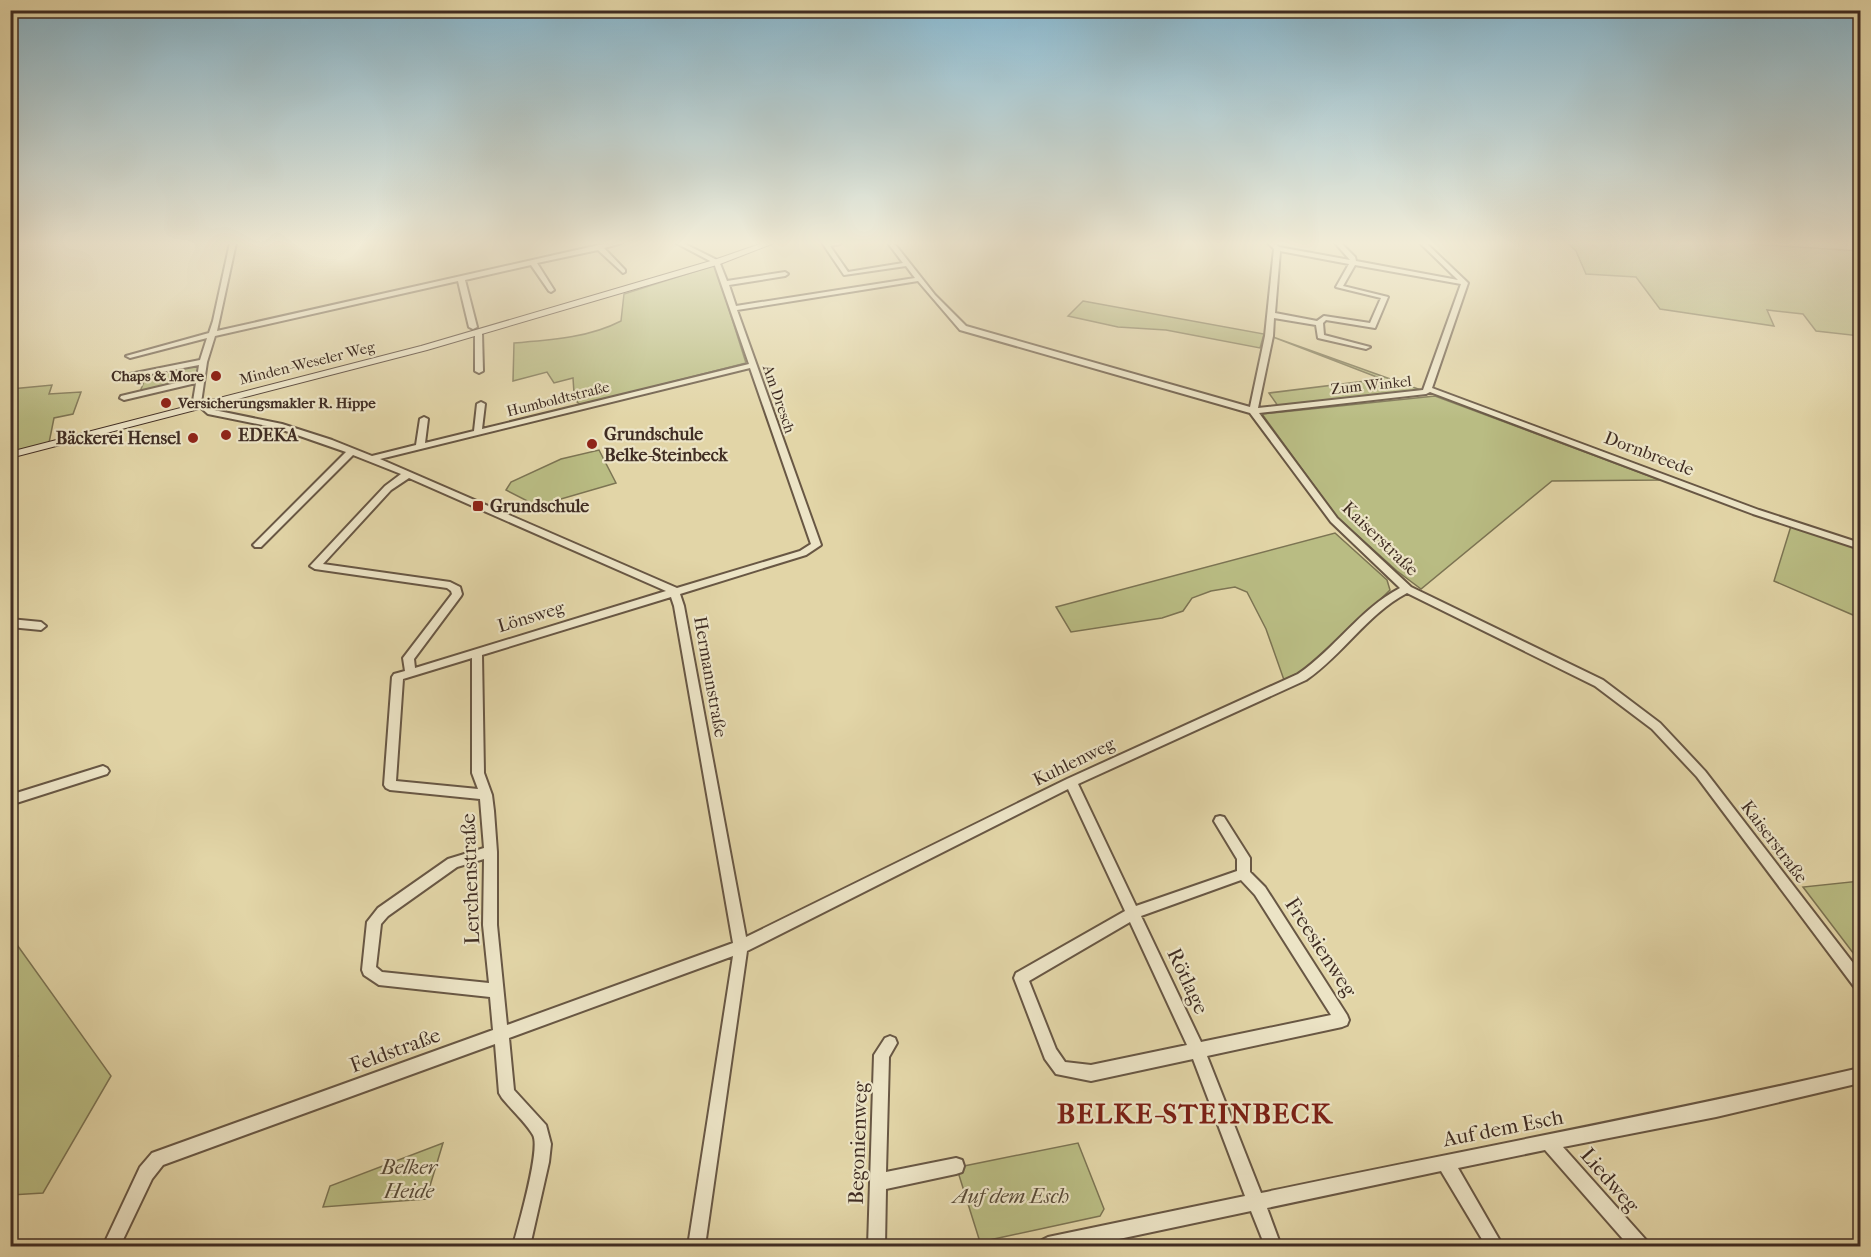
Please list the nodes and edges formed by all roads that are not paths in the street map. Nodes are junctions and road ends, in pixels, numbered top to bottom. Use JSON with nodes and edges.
{"nodes":[{"id":1,"x":221,"y":302,"type":"edge"},
{"id":2,"x":357,"y":302,"type":"edge"},
{"id":3,"x":468,"y":302,"type":"edge"},
{"id":4,"x":576,"y":302,"type":"edge"},
{"id":5,"x":730,"y":302,"type":"edge"},
{"id":6,"x":779,"y":302,"type":"edge"},
{"id":7,"x":940,"y":302,"type":"edge"},
{"id":8,"x":1272,"y":302,"type":"edge"},
{"id":9,"x":1383,"y":302,"type":"edge"},
{"id":10,"x":1458,"y":302,"type":"edge"},
{"id":11,"x":733,"y":309,"type":"junction"},
{"id":12,"x":1271,"y":315,"type":"junction"},
{"id":13,"x":1319,"y":323,"type":"junction"},
{"id":14,"x":476,"y":330,"type":"junction"},
{"id":15,"x":211,"y":335,"type":"junction"},
{"id":16,"x":1366,"y":347,"type":"dead end"},
{"id":17,"x":130,"y":356,"type":"dead end"},
{"id":18,"x":203,"y":362,"type":"junction"},
{"id":19,"x":753,"y":365,"type":"junction"},
{"id":20,"x":479,"y":371,"type":"dead end"},
{"id":21,"x":130,"y":376,"type":"dead end"},
{"id":22,"x":200,"y":380,"type":"junction"},
{"id":23,"x":1428,"y":389,"type":"junction"},
{"id":24,"x":124,"y":398,"type":"dead end"},
{"id":25,"x":218,"y":401,"type":"junction"},
{"id":26,"x":481,"y":404,"type":"dead end"},
{"id":27,"x":199,"y":406,"type":"junction"},
{"id":28,"x":1253,"y":411,"type":"junction"},
{"id":29,"x":226,"y":416,"type":"junction"},
{"id":30,"x":424,"y":418,"type":"dead end"},
{"id":31,"x":478,"y":432,"type":"junction"},
{"id":32,"x":420,"y":447,"type":"junction"},
{"id":33,"x":352,"y":451,"type":"junction"},
{"id":34,"x":10,"y":455,"type":"edge"},
{"id":35,"x":370,"y":459,"type":"junction"},
{"id":36,"x":408,"y":474,"type":"junction"},
{"id":37,"x":258,"y":544,"type":"dead end"},
{"id":38,"x":816,"y":545,"type":"joint"},
{"id":39,"x":1860,"y":546,"type":"edge"},
{"id":40,"x":1407,"y":589,"type":"junction"},
{"id":41,"x":674,"y":591,"type":"junction"},
{"id":42,"x":10,"y":623,"type":"edge"},
{"id":43,"x":41,"y":626,"type":"dead end"},
{"id":44,"x":477,"y":652,"type":"junction"},
{"id":45,"x":404,"y":675,"type":"junction"},
{"id":46,"x":103,"y":771,"type":"dead end"},
{"id":47,"x":1071,"y":782,"type":"junction"},
{"id":48,"x":486,"y":795,"type":"junction"},
{"id":49,"x":10,"y":800,"type":"edge"},
{"id":50,"x":1220,"y":821,"type":"dead end"},
{"id":51,"x":491,"y":852,"type":"junction"},
{"id":52,"x":1243,"y":874,"type":"junction"},
{"id":53,"x":1133,"y":913,"type":"junction"},
{"id":54,"x":741,"y":947,"type":"junction"},
{"id":55,"x":1860,"y":983,"type":"edge"},
{"id":56,"x":496,"y":991,"type":"junction"},
{"id":57,"x":503,"y":1034,"type":"junction"},
{"id":58,"x":890,"y":1043,"type":"dead end"},
{"id":59,"x":1197,"y":1050,"type":"junction"},
{"id":60,"x":1860,"y":1076,"type":"edge"},
{"id":61,"x":1548,"y":1142,"type":"junction"},
{"id":62,"x":1445,"y":1162,"type":"junction"},
{"id":63,"x":956,"y":1166,"type":"dead end"},
{"id":64,"x":878,"y":1182,"type":"junction"},
{"id":65,"x":1254,"y":1202,"type":"junction"},
{"id":66,"x":111,"y":1246,"type":"edge"},
{"id":67,"x":522,"y":1246,"type":"edge"},
{"id":68,"x":696,"y":1246,"type":"edge"},
{"id":69,"x":876,"y":1246,"type":"edge"},
{"id":70,"x":1049,"y":1246,"type":"edge"},
{"id":71,"x":1272,"y":1246,"type":"edge"},
{"id":72,"x":1494,"y":1246,"type":"edge"},
{"id":73,"x":1640,"y":1246,"type":"edge"}],
"edges":[{"from":1,"to":15,"type":"street"},
{"from":2,"to":15,"type":"street"},
{"from":3,"to":14,"type":"street"},
{"from":4,"to":14,"type":"street","name":"Minden-Weseler Weg"},
{"from":5,"to":11,"type":"street","name":"Am Dresch"},
{"from":6,"to":11,"type":"street"},
{"from":7,"to":28,"type":"street"},
{"from":8,"to":12,"type":"street"},
{"from":9,"to":13,"type":"street"},
{"from":10,"to":23,"type":"street","name":"Zum Winkel"},
{"from":11,"to":19,"type":"street","name":"Am Dresch"},
{"from":12,"to":13,"type":"street"},
{"from":12,"to":28,"type":"street"},
{"from":13,"to":16,"type":"street"},
{"from":14,"to":20,"type":"street"},
{"from":14,"to":25,"type":"street","name":"Minden-Weseler Weg"},
{"from":15,"to":17,"type":"street"},
{"from":15,"to":18,"type":"street"},
{"from":18,"to":21,"type":"street"},
{"from":18,"to":22,"type":"street"},
{"from":19,"to":31,"type":"street","name":"Humboldtstraße"},
{"from":19,"to":38,"type":"street","name":"Am Dresch"},
{"from":22,"to":24,"type":"street"},
{"from":22,"to":27,"type":"street"},
{"from":23,"to":28,"type":"street","name":"Zum Winkel"},
{"from":23,"to":39,"type":"street","name":"Dornbreede"},
{"from":25,"to":27,"type":"street","name":"Minden-Weseler Weg"},
{"from":25,"to":29,"type":"street"},
{"from":26,"to":31,"type":"street"},
{"from":27,"to":29,"type":"street"},
{"from":27,"to":34,"type":"street","name":"Minden-Weseler Weg"},
{"from":28,"to":40,"type":"street","name":"Kaiserstraße"},
{"from":29,"to":33,"type":"street"},
{"from":30,"to":32,"type":"street"},
{"from":31,"to":32,"type":"street","name":"Humboldtstraße"},
{"from":32,"to":35,"type":"street","name":"Humboldtstraße"},
{"from":33,"to":35,"type":"street"},
{"from":33,"to":37,"type":"street"},
{"from":35,"to":36,"type":"street"},
{"from":36,"to":41,"type":"street"},
{"from":36,"to":45,"type":"street"},
{"from":38,"to":41,"type":"street","name":"Lönsweg"},
{"from":40,"to":47,"type":"street","name":"Kuhlenweg"},
{"from":40,"to":55,"type":"street","name":"Kaiserstraße"},
{"from":41,"to":44,"type":"street","name":"Lönsweg"},
{"from":41,"to":54,"type":"street","name":"Hermannstraße"},
{"from":42,"to":43,"type":"street"},
{"from":44,"to":45,"type":"street","name":"Lönsweg"},
{"from":44,"to":48,"type":"street","name":"Lerchenstraße"},
{"from":45,"to":48,"type":"street"},
{"from":46,"to":49,"type":"street"},
{"from":47,"to":53,"type":"street","name":"Rötlage"},
{"from":47,"to":54,"type":"street","name":"Kuhlenweg"},
{"from":48,"to":51,"type":"street","name":"Lerchenstraße"},
{"from":50,"to":52,"type":"street"},
{"from":51,"to":56,"type":"street","name":"Lerchenstraße"},
{"from":51,"to":56,"type":"street"},
{"from":52,"to":53,"type":"street"},
{"from":52,"to":59,"type":"street","name":"Freesienweg"},
{"from":53,"to":59,"type":"street","name":"Rötlage"},
{"from":53,"to":59,"type":"street"},
{"from":54,"to":57,"type":"street","name":"Feldstraße"},
{"from":54,"to":68,"type":"street","name":"Hermannstraße"},
{"from":56,"to":57,"type":"street","name":"Lerchenstraße"},
{"from":57,"to":66,"type":"street","name":"Feldstraße"},
{"from":57,"to":67,"type":"street","name":"Lerchenstraße"},
{"from":58,"to":64,"type":"street","name":"Begonienweg"},
{"from":59,"to":65,"type":"street","name":"Rötlage"},
{"from":60,"to":61,"type":"street","name":"Auf dem Esch"},
{"from":61,"to":62,"type":"street","name":"Auf dem Esch"},
{"from":61,"to":73,"type":"street","name":"Liedweg"},
{"from":62,"to":65,"type":"street","name":"Auf dem Esch"},
{"from":62,"to":72,"type":"street"},
{"from":63,"to":64,"type":"street"},
{"from":64,"to":69,"type":"street","name":"Begonienweg"},
{"from":65,"to":70,"type":"street","name":"Auf dem Esch"},
{"from":65,"to":71,"type":"street","name":"Rötlage"}]}
